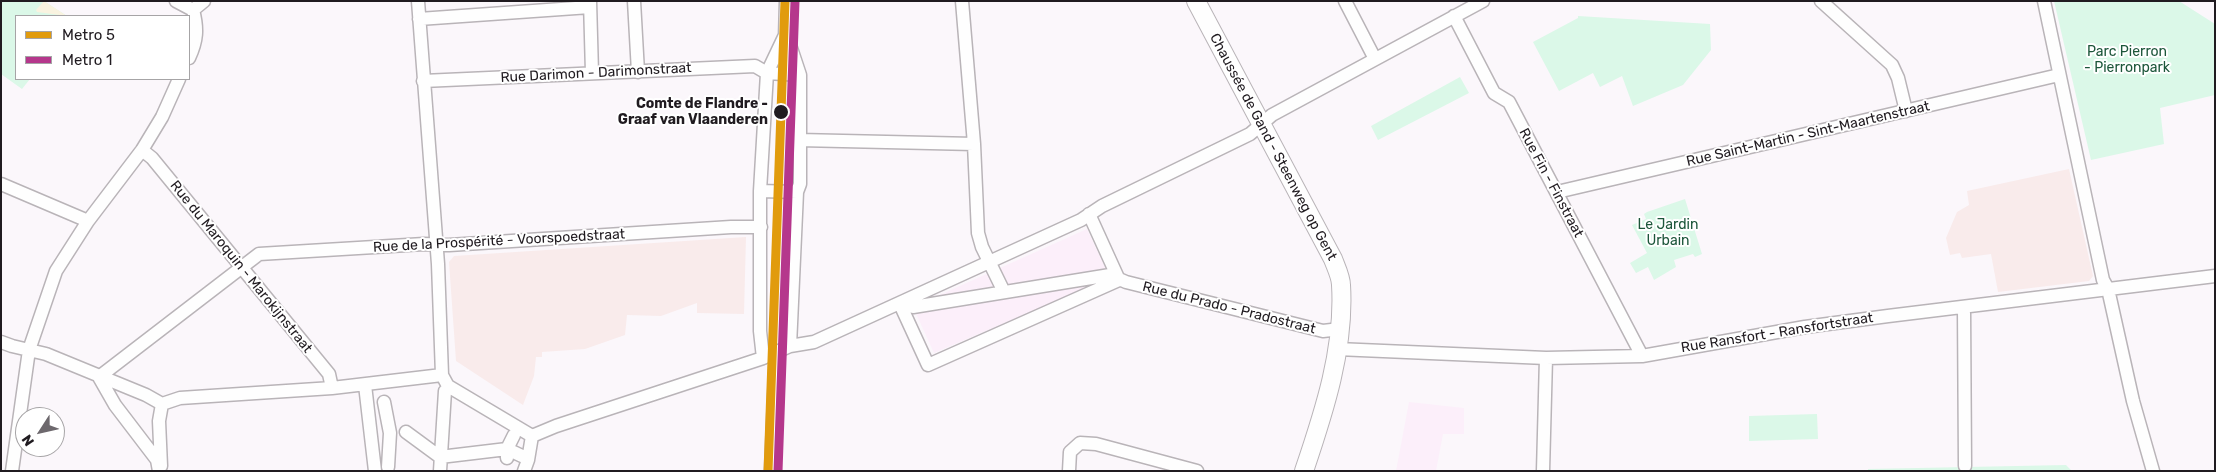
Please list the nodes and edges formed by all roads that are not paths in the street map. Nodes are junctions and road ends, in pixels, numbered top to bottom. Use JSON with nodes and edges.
{"nodes":[{"id":1,"x":176,"y":1,"type":"edge"},
{"id":2,"x":204,"y":1,"type":"edge"},
{"id":3,"x":418,"y":1,"type":"edge"},
{"id":4,"x":634,"y":1,"type":"edge"},
{"id":5,"x":786,"y":1,"type":"edge"},
{"id":6,"x":962,"y":1,"type":"edge"},
{"id":7,"x":1196,"y":1,"type":"edge"},
{"id":8,"x":1345,"y":1,"type":"edge"},
{"id":9,"x":1483,"y":1,"type":"edge"},
{"id":10,"x":1821,"y":1,"type":"edge"},
{"id":11,"x":2044,"y":1,"type":"edge"},
{"id":12,"x":590,"y":4,"type":"edge"},
{"id":13,"x":193,"y":10,"type":"junction"},
{"id":14,"x":1454,"y":16,"type":"junction"},
{"id":15,"x":419,"y":19,"type":"junction"},
{"id":16,"x":786,"y":33,"type":"junction"},
{"id":17,"x":190,"y":56,"type":"edge"},
{"id":18,"x":1375,"y":59,"type":"junction"},
{"id":19,"x":638,"y":72,"type":"junction"},
{"id":20,"x":767,"y":73,"type":"junction"},
{"id":21,"x":592,"y":74,"type":"junction"},
{"id":22,"x":784,"y":74,"type":"junction"},
{"id":23,"x":800,"y":75,"type":"junction"},
{"id":24,"x":2059,"y":75,"type":"junction"},
{"id":25,"x":180,"y":80,"type":"edge"},
{"id":26,"x":423,"y":81,"type":"junction"},
{"id":27,"x":1906,"y":111,"type":"junction"},
{"id":28,"x":1262,"y":123,"type":"junction"},
{"id":29,"x":799,"y":140,"type":"junction"},
{"id":30,"x":974,"y":144,"type":"junction"},
{"id":31,"x":142,"y":150,"type":"junction"},
{"id":32,"x":1,"y":184,"type":"edge"},
{"id":33,"x":760,"y":191,"type":"junction"},
{"id":34,"x":797,"y":192,"type":"junction"},
{"id":35,"x":1557,"y":192,"type":"junction"},
{"id":36,"x":1089,"y":214,"type":"junction"},
{"id":37,"x":88,"y":222,"type":"junction"},
{"id":38,"x":761,"y":227,"type":"junction"},
{"id":39,"x":436,"y":246,"type":"junction"},
{"id":40,"x":989,"y":263,"type":"junction"},
{"id":41,"x":243,"y":268,"type":"junction"},
{"id":42,"x":2215,"y":276,"type":"edge"},
{"id":43,"x":1119,"y":280,"type":"junction"},
{"id":44,"x":2108,"y":289,"type":"junction"},
{"id":45,"x":1004,"y":292,"type":"junction"},
{"id":46,"x":900,"y":304,"type":"junction"},
{"id":47,"x":1964,"y":308,"type":"junction"},
{"id":48,"x":1340,"y":329,"type":"junction"},
{"id":49,"x":1,"y":342,"type":"edge"},
{"id":50,"x":790,"y":346,"type":"junction"},
{"id":51,"x":1337,"y":349,"type":"junction"},
{"id":52,"x":29,"y":350,"type":"junction"},
{"id":53,"x":776,"y":352,"type":"junction"},
{"id":54,"x":1642,"y":356,"type":"junction"},
{"id":55,"x":763,"y":358,"type":"junction"},
{"id":56,"x":1546,"y":358,"type":"junction"},
{"id":57,"x":442,"y":376,"type":"junction"},
{"id":58,"x":99,"y":377,"type":"junction"},
{"id":59,"x":332,"y":388,"type":"junction"},
{"id":60,"x":368,"y":389,"type":"junction"},
{"id":61,"x":446,"y":401,"type":"dead end"},
{"id":62,"x":162,"y":404,"type":"junction"},
{"id":63,"x":394,"y":433,"type":"junction"},
{"id":64,"x":514,"y":435,"type":"dead end"},
{"id":65,"x":532,"y":436,"type":"junction"},
{"id":66,"x":505,"y":450,"type":"junction"},
{"id":67,"x":440,"y":456,"type":"junction"},
{"id":68,"x":522,"y":456,"type":"dead end"},
{"id":69,"x":1965,"y":466,"type":"dead end"},
{"id":70,"x":387,"y":469,"type":"edge"},
{"id":71,"x":12,"y":471,"type":"edge"},
{"id":72,"x":160,"y":471,"type":"edge"},
{"id":73,"x":374,"y":471,"type":"edge"},
{"id":74,"x":440,"y":471,"type":"edge"},
{"id":75,"x":524,"y":471,"type":"edge"},
{"id":76,"x":771,"y":471,"type":"edge"},
{"id":77,"x":1069,"y":471,"type":"edge"},
{"id":78,"x":1196,"y":471,"type":"edge"},
{"id":79,"x":1304,"y":471,"type":"edge"},
{"id":80,"x":1543,"y":471,"type":"edge"},
{"id":81,"x":2153,"y":471,"type":"edge"}],
"edges":[{"from":1,"to":13,"type":"street"},
{"from":2,"to":13,"type":"street"},
{"from":3,"to":15,"type":"street"},
{"from":4,"to":19,"type":"street"},
{"from":5,"to":16,"type":"street"},
{"from":6,"to":30,"type":"street"},
{"from":7,"to":28,"type":"street","name":"Chaussée de Gand - Steenweg op Gent"},
{"from":8,"to":18,"type":"street"},
{"from":9,"to":14,"type":"street"},
{"from":10,"to":27,"type":"street"},
{"from":11,"to":24,"type":"street"},
{"from":12,"to":15,"type":"street"},
{"from":12,"to":21,"type":"street"},
{"from":13,"to":17,"type":"street"},
{"from":14,"to":18,"type":"street"},
{"from":14,"to":35,"type":"street","name":"Rue Fin - Finstraat"},
{"from":15,"to":26,"type":"street"},
{"from":16,"to":20,"type":"street"},
{"from":16,"to":22,"type":"street"},
{"from":16,"to":23,"type":"street"},
{"from":18,"to":28,"type":"street"},
{"from":19,"to":20,"type":"street","name":"Rue Darimon - Darimonstraat"},
{"from":19,"to":21,"type":"street","name":"Rue Darimon - Darimonstraat"},
{"from":20,"to":22,"type":"street","name":"Rue Darimon - Darimonstraat"},
{"from":20,"to":33,"type":"street"},
{"from":21,"to":26,"type":"street","name":"Rue Darimon - Darimonstraat"},
{"from":22,"to":23,"type":"street","name":"Rue Darimon - Darimonstraat"},
{"from":23,"to":29,"type":"street"},
{"from":24,"to":27,"type":"street","name":"Rue Saint-Martin - Sint-Maartenstraat"},
{"from":24,"to":44,"type":"street"},
{"from":25,"to":31,"type":"street"},
{"from":26,"to":39,"type":"street"},
{"from":27,"to":35,"type":"street","name":"Rue Saint-Martin - Sint-Maartenstraat"},
{"from":28,"to":36,"type":"street"},
{"from":28,"to":48,"type":"street","name":"Chaussée de Gand - Steenweg op Gent"},
{"from":29,"to":30,"type":"street"},
{"from":29,"to":34,"type":"street"},
{"from":30,"to":40,"type":"street"},
{"from":31,"to":37,"type":"street"},
{"from":31,"to":41,"type":"street","name":"Rue du Maroquin - Marokijnstraat"},
{"from":32,"to":37,"type":"street"},
{"from":33,"to":34,"type":"street"},
{"from":33,"to":38,"type":"street"},
{"from":34,"to":50,"type":"street"},
{"from":35,"to":54,"type":"street","name":"Rue Fin - Finstraat"},
{"from":36,"to":40,"type":"street"},
{"from":36,"to":43,"type":"street"},
{"from":37,"to":52,"type":"street"},
{"from":38,"to":39,"type":"street","name":"Rue de la Prospérité - Voorspoedstraat"},
{"from":38,"to":55,"type":"street"},
{"from":39,"to":41,"type":"street","name":"Rue de la Prospérité - Voorspoedstraat"},
{"from":39,"to":57,"type":"street"},
{"from":40,"to":45,"type":"street"},
{"from":40,"to":46,"type":"street"},
{"from":41,"to":58,"type":"street","name":"Rue de la Prospérité - Voorspoedstraat"},
{"from":41,"to":59,"type":"street","name":"Rue du Maroquin - Marokijnstraat"},
{"from":42,"to":44,"type":"street","name":"Rue Ransfort - Ransfortstraat"},
{"from":43,"to":45,"type":"street","name":"Rue du Prado - Pradostraat"},
{"from":43,"to":46,"type":"street"},
{"from":43,"to":48,"type":"street","name":"Rue du Prado - Pradostraat"},
{"from":44,"to":47,"type":"street","name":"Rue Ransfort - Ransfortstraat"},
{"from":44,"to":81,"type":"street"},
{"from":45,"to":46,"type":"street","name":"Rue du Prado - Pradostraat"},
{"from":46,"to":50,"type":"street"},
{"from":47,"to":54,"type":"street","name":"Rue Ransfort - Ransfortstraat"},
{"from":47,"to":69,"type":"street"},
{"from":48,"to":51,"type":"street","name":"Chaussée de Gand - Steenweg op Gent"},
{"from":49,"to":52,"type":"street"},
{"from":50,"to":53,"type":"street"},
{"from":51,"to":56,"type":"street","name":"Rue Ransfort - Ransfortstraat"},
{"from":51,"to":79,"type":"street","name":"Chaussée de Gand - Steenweg op Gent"},
{"from":52,"to":58,"type":"street"},
{"from":52,"to":71,"type":"street"},
{"from":53,"to":55,"type":"street"},
{"from":53,"to":76,"type":"street"},
{"from":54,"to":56,"type":"street","name":"Rue Ransfort - Ransfortstraat"},
{"from":55,"to":65,"type":"street"},
{"from":56,"to":80,"type":"street"},
{"from":57,"to":60,"type":"street"},
{"from":57,"to":65,"type":"street"},
{"from":58,"to":62,"type":"street"},
{"from":58,"to":72,"type":"street"},
{"from":59,"to":60,"type":"street"},
{"from":59,"to":62,"type":"street"},
{"from":60,"to":63,"type":"street"},
{"from":60,"to":73,"type":"street"},
{"from":61,"to":67,"type":"street"},
{"from":62,"to":72,"type":"street"},
{"from":63,"to":67,"type":"street"},
{"from":63,"to":70,"type":"street"},
{"from":64,"to":66,"type":"street"},
{"from":65,"to":75,"type":"street"},
{"from":66,"to":67,"type":"street"},
{"from":66,"to":68,"type":"street"},
{"from":67,"to":74,"type":"street"},
{"from":77,"to":78,"type":"street"}]}
